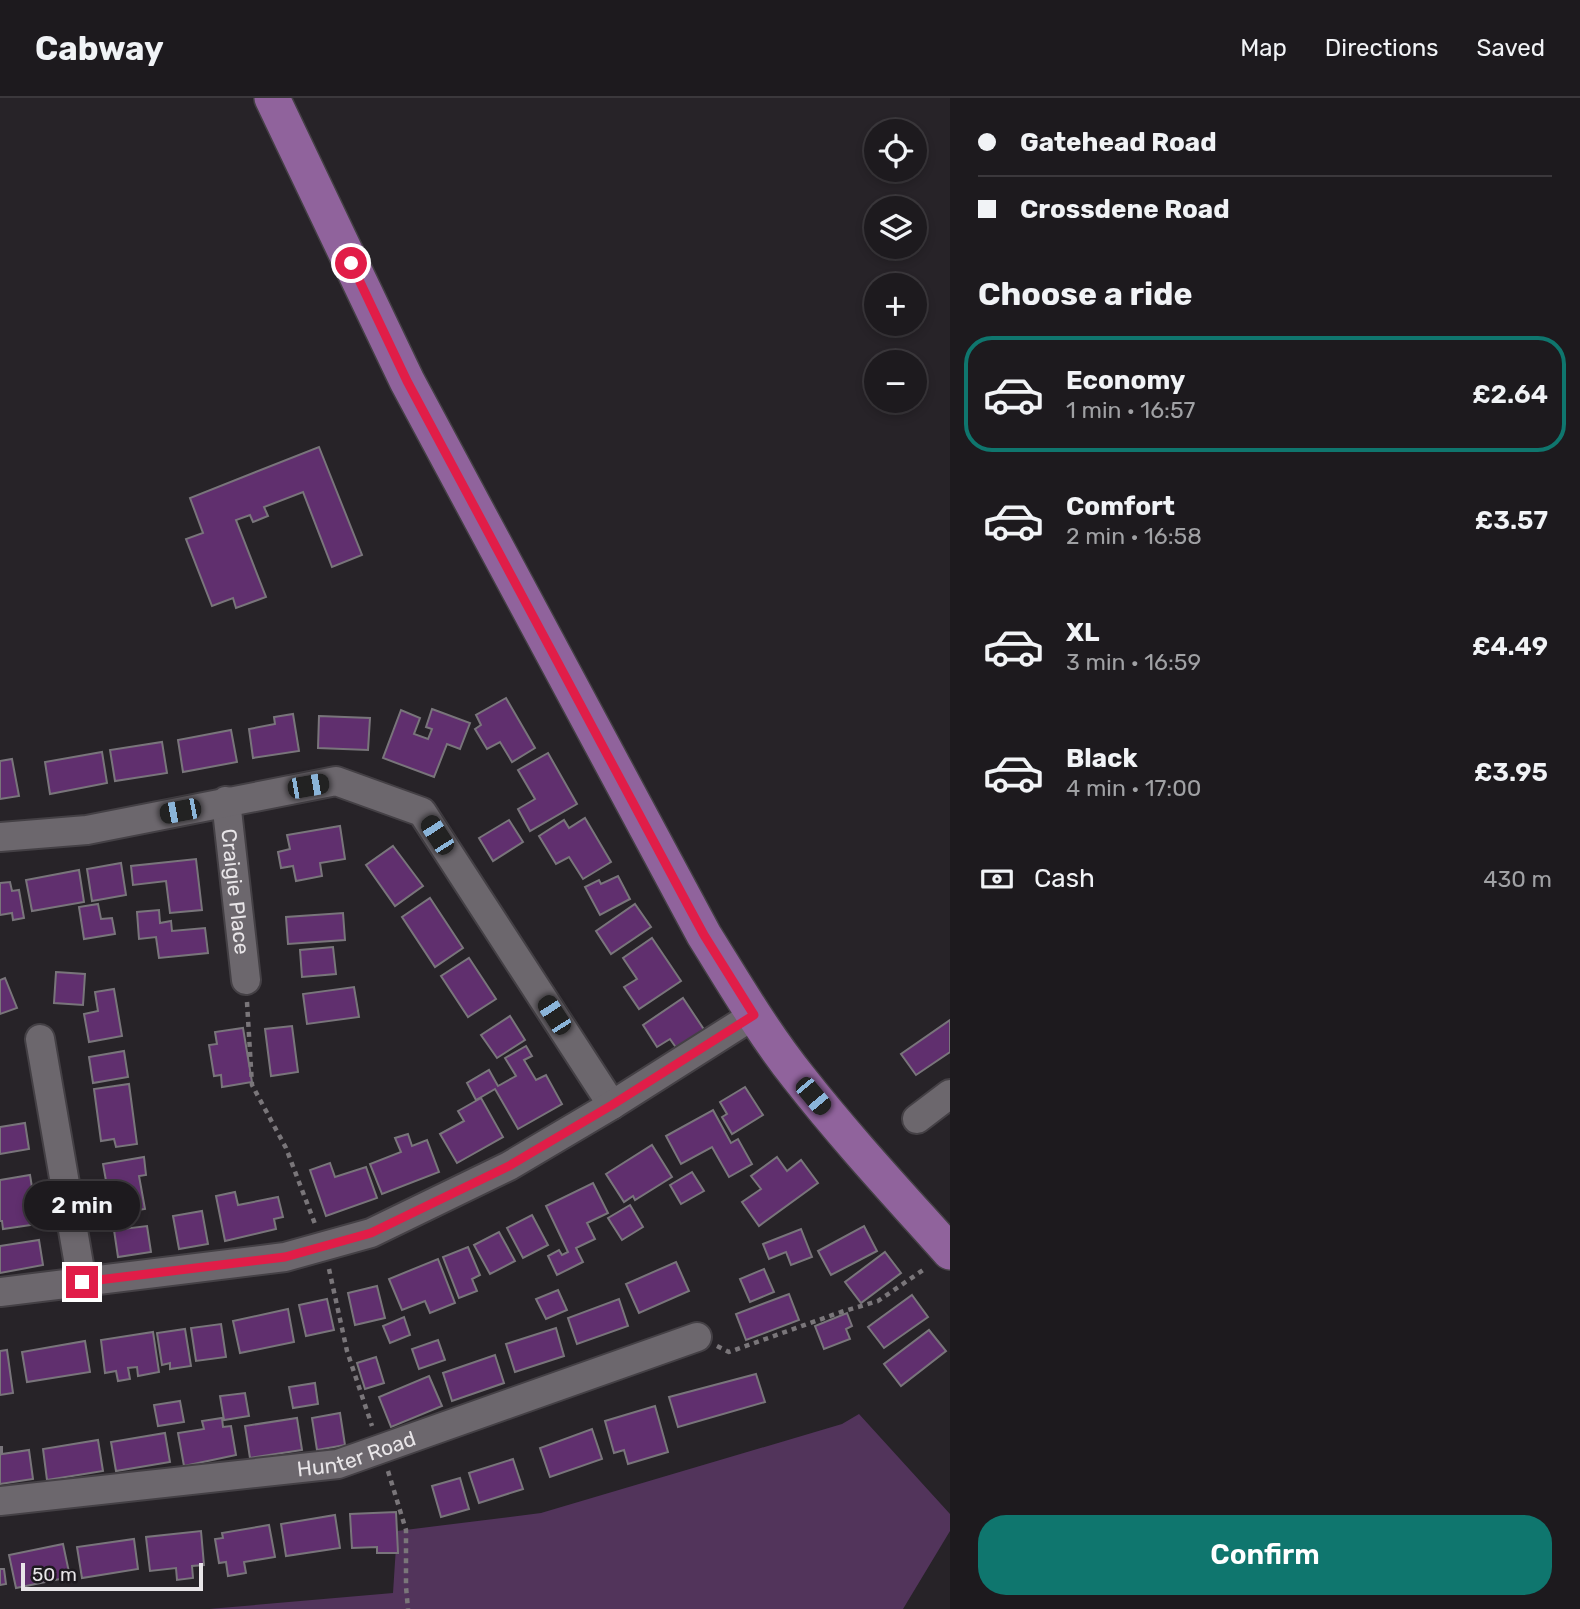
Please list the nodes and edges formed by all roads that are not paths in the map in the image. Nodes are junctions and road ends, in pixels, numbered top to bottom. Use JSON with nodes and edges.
{"nodes":[{"id":1,"x":272,"y":98,"type":"edge"},
{"id":2,"x":226,"y":801,"type":"junction"},
{"id":3,"x":0,"y":837,"type":"edge"},
{"id":4,"x":246,"y":981,"type":"road end"},
{"id":5,"x":754,"y":1015,"type":"junction"},
{"id":6,"x":40,"y":1039,"type":"dead end"},
{"id":7,"x":950,"y":1094,"type":"edge"},
{"id":8,"x":612,"y":1105,"type":"junction"},
{"id":9,"x":917,"y":1119,"type":"dead end"},
{"id":10,"x":950,"y":1252,"type":"edge"},
{"id":11,"x":82,"y":1282,"type":"junction"},
{"id":12,"x":0,"y":1292,"type":"edge"},
{"id":13,"x":697,"y":1337,"type":"road end"},
{"id":14,"x":0,"y":1501,"type":"edge"}],
"edges":[{"from":1,"to":5,"type":"main road"},
{"from":2,"to":3,"type":"street"},
{"from":2,"to":4,"type":"street","name":"Craigie Place"},
{"from":2,"to":8,"type":"street"},
{"from":5,"to":8,"type":"street"},
{"from":5,"to":10,"type":"main road"},
{"from":6,"to":11,"type":"street"},
{"from":7,"to":9,"type":"street"},
{"from":8,"to":11,"type":"street"},
{"from":11,"to":12,"type":"street"},
{"from":13,"to":14,"type":"street","name":"Hunter Road"}]}
